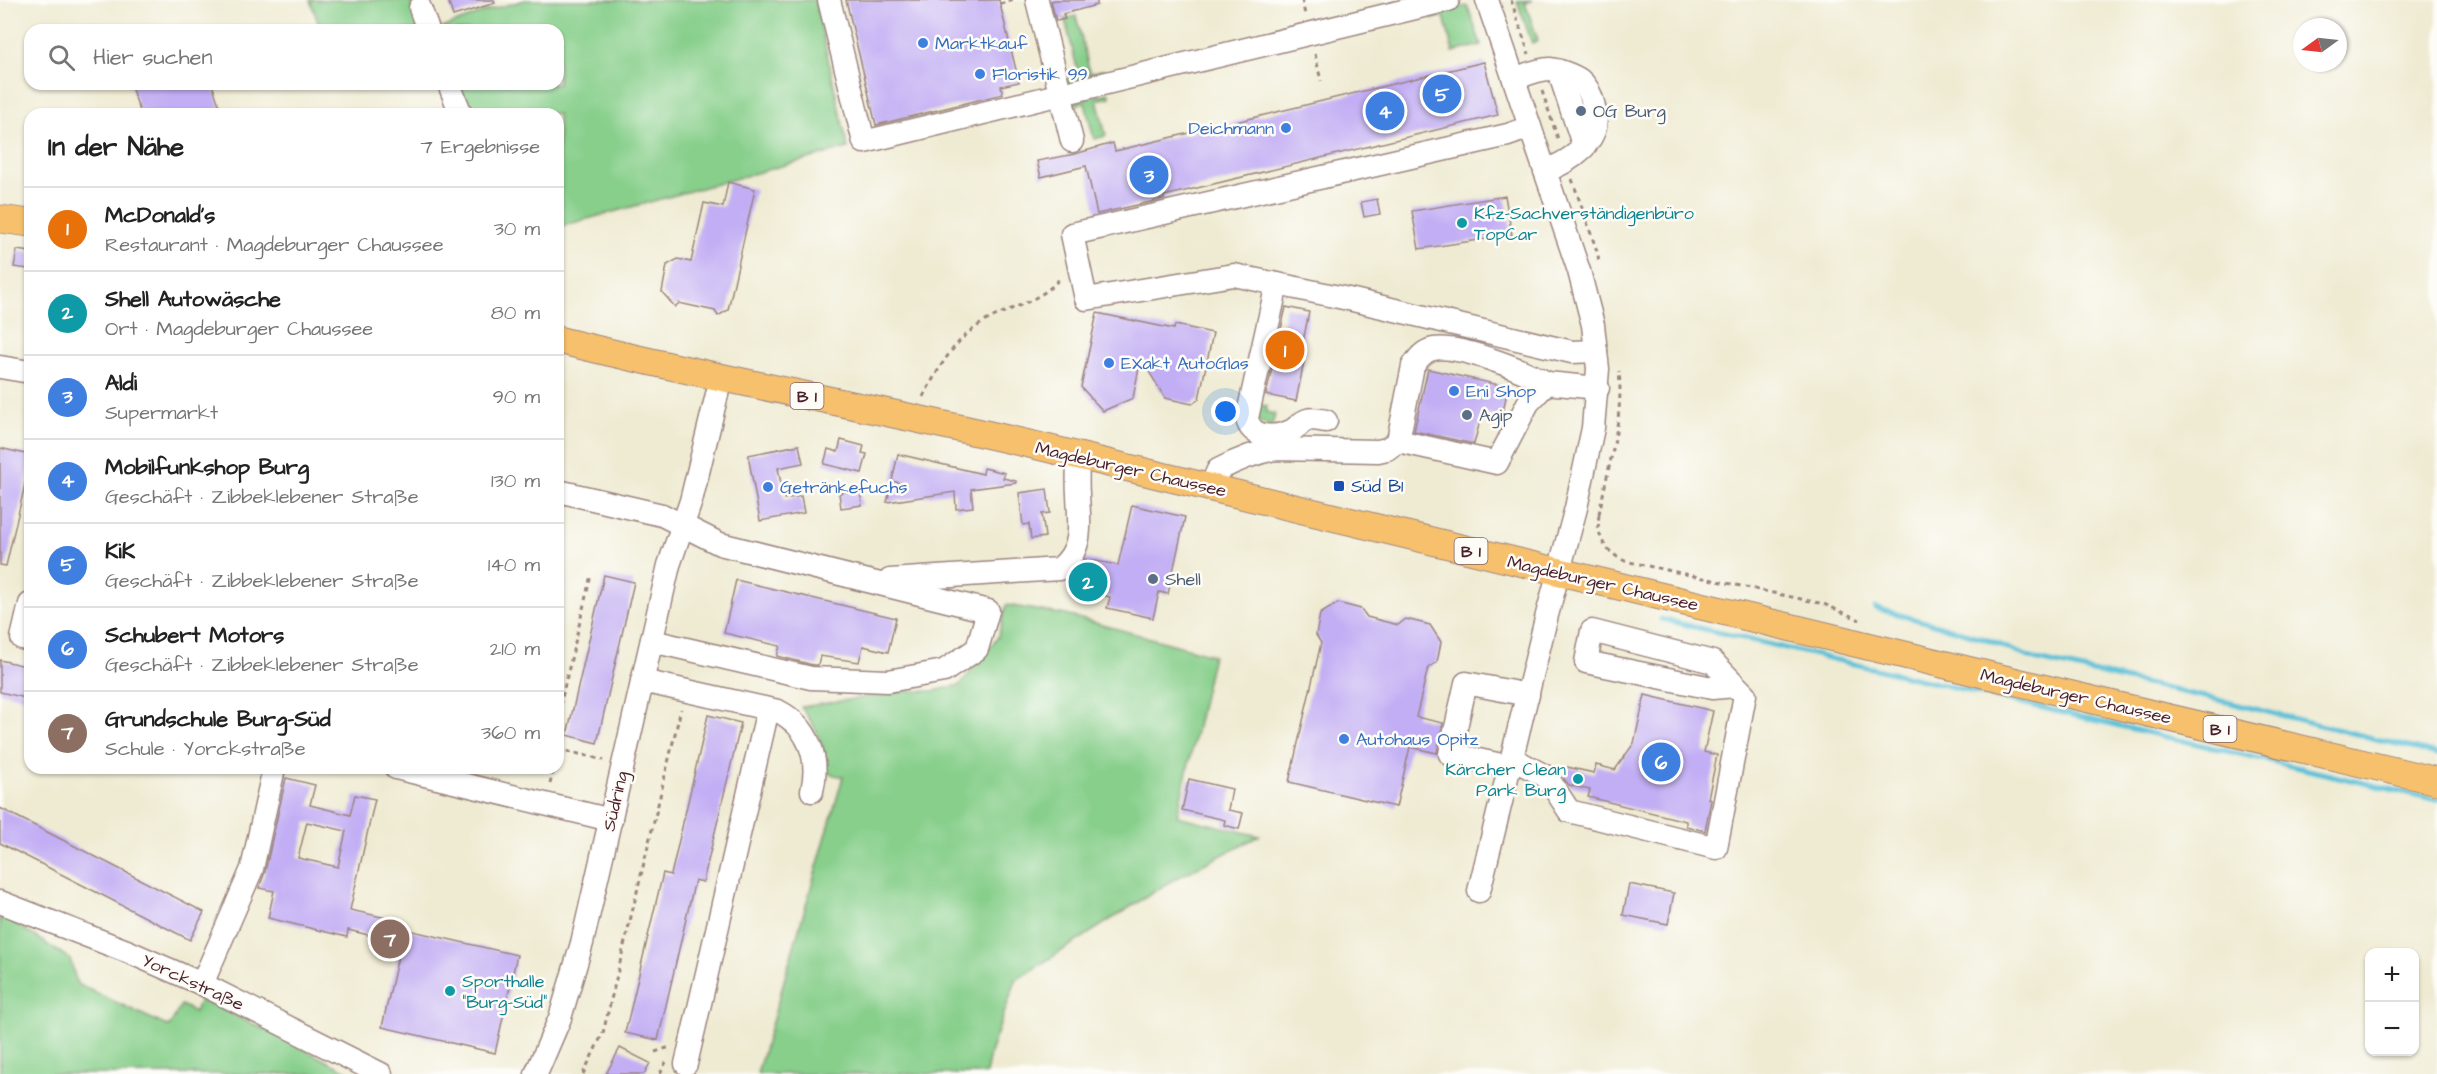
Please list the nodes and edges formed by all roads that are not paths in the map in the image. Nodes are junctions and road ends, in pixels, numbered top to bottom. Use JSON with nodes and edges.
{"nodes":[{"id":1,"x":829,"y":0,"type":"edge"},
{"id":2,"x":1037,"y":0,"type":"edge"},
{"id":3,"x":1448,"y":0,"type":"edge"},
{"id":4,"x":1487,"y":0,"type":"edge"},
{"id":5,"x":420,"y":8,"type":"dead end"},
{"id":6,"x":426,"y":24,"type":"edge"},
{"id":7,"x":1514,"y":79,"type":"junction"},
{"id":8,"x":451,"y":90,"type":"edge"},
{"id":9,"x":1060,"y":94,"type":"junction"},
{"id":10,"x":458,"y":108,"type":"edge"},
{"id":11,"x":1530,"y":127,"type":"junction"},
{"id":12,"x":1072,"y":141,"type":"dead end"},
{"id":13,"x":1545,"y":171,"type":"junction"},
{"id":14,"x":0,"y":219,"type":"edge"},
{"id":15,"x":24,"y":222,"type":"edge"},
{"id":16,"x":1277,"y":284,"type":"junction"},
{"id":17,"x":564,"y":341,"type":"edge"},
{"id":18,"x":1596,"y":351,"type":"junction"},
{"id":19,"x":0,"y":367,"type":"edge"},
{"id":20,"x":24,"y":371,"type":"edge"},
{"id":21,"x":721,"y":378,"type":"junction"},
{"id":22,"x":1547,"y":382,"type":"junction"},
{"id":23,"x":1598,"y":388,"type":"junction"},
{"id":24,"x":1326,"y":421,"type":"dead end"},
{"id":25,"x":1398,"y":441,"type":"junction"},
{"id":26,"x":1078,"y":456,"type":"junction"},
{"id":27,"x":1210,"y":488,"type":"junction"},
{"id":28,"x":564,"y":492,"type":"edge"},
{"id":29,"x":682,"y":524,"type":"junction"},
{"id":30,"x":1560,"y":573,"type":"junction"},
{"id":31,"x":869,"y":581,"type":"junction"},
{"id":32,"x":652,"y":641,"type":"junction"},
{"id":33,"x":642,"y":681,"type":"junction"},
{"id":34,"x":1736,"y":686,"type":"junction"},
{"id":35,"x":1528,"y":695,"type":"junction"},
{"id":36,"x":768,"y":709,"type":"junction"},
{"id":37,"x":1512,"y":763,"type":"junction"},
{"id":38,"x":273,"y":774,"type":"edge"},
{"id":39,"x":421,"y":774,"type":"edge"},
{"id":40,"x":2437,"y":780,"type":"edge"},
{"id":41,"x":812,"y":791,"type":"dead end"},
{"id":42,"x":611,"y":820,"type":"junction"},
{"id":43,"x":1479,"y":891,"type":"dead end"},
{"id":44,"x":0,"y":902,"type":"edge"},
{"id":45,"x":202,"y":984,"type":"junction"},
{"id":46,"x":677,"y":1061,"type":"road end"},
{"id":47,"x":381,"y":1074,"type":"edge"},
{"id":48,"x":536,"y":1074,"type":"edge"}],
"edges":[{"from":1,"to":9,"type":"street"},
{"from":2,"to":9,"type":"street"},
{"from":3,"to":9,"type":"street"},
{"from":4,"to":7,"type":"street"},
{"from":5,"to":6,"type":"street"},
{"from":7,"to":11,"type":"street"},
{"from":7,"to":13,"type":"street"},
{"from":8,"to":10,"type":"street"},
{"from":9,"to":12,"type":"street"},
{"from":11,"to":13,"type":"street"},
{"from":11,"to":16,"type":"street"},
{"from":13,"to":18,"type":"street"},
{"from":14,"to":15,"type":"main road"},
{"from":16,"to":18,"type":"street"},
{"from":16,"to":24,"type":"street"},
{"from":17,"to":21,"type":"main road","name":"Magdeburger Chaussee","number":"B 1"},
{"from":18,"to":23,"type":"street"},
{"from":19,"to":20,"type":"street"},
{"from":21,"to":26,"type":"main road","name":"Magdeburger Chaussee","number":"B 1"},
{"from":21,"to":29,"type":"street","name":"Südring"},
{"from":22,"to":23,"type":"street"},
{"from":22,"to":25,"type":"street"},
{"from":22,"to":25,"type":"street"},
{"from":23,"to":30,"type":"street"},
{"from":25,"to":27,"type":"street"},
{"from":26,"to":27,"type":"main road","name":"Magdeburger Chaussee","number":"B 1"},
{"from":26,"to":31,"type":"street"},
{"from":27,"to":30,"type":"main road","name":"Magdeburger Chaussee","number":"B 1"},
{"from":28,"to":29,"type":"street"},
{"from":29,"to":31,"type":"street"},
{"from":29,"to":32,"type":"street","name":"Südring"},
{"from":30,"to":35,"type":"street"},
{"from":30,"to":40,"type":"main road","name":"Magdeburger Chaussee","number":"B 1"},
{"from":31,"to":32,"type":"street"},
{"from":32,"to":33,"type":"street","name":"Südring"},
{"from":33,"to":36,"type":"street"},
{"from":33,"to":42,"type":"street","name":"Südring"},
{"from":34,"to":34,"type":"street"},
{"from":34,"to":37,"type":"street"},
{"from":35,"to":37,"type":"street"},
{"from":35,"to":37,"type":"street"},
{"from":36,"to":41,"type":"street"},
{"from":36,"to":46,"type":"street"},
{"from":37,"to":43,"type":"street"},
{"from":38,"to":45,"type":"street"},
{"from":39,"to":42,"type":"street"},
{"from":42,"to":48,"type":"street","name":"Südring"},
{"from":44,"to":45,"type":"street","name":"Yorckstraße"},
{"from":45,"to":47,"type":"street","name":"Yorckstraße"}]}
